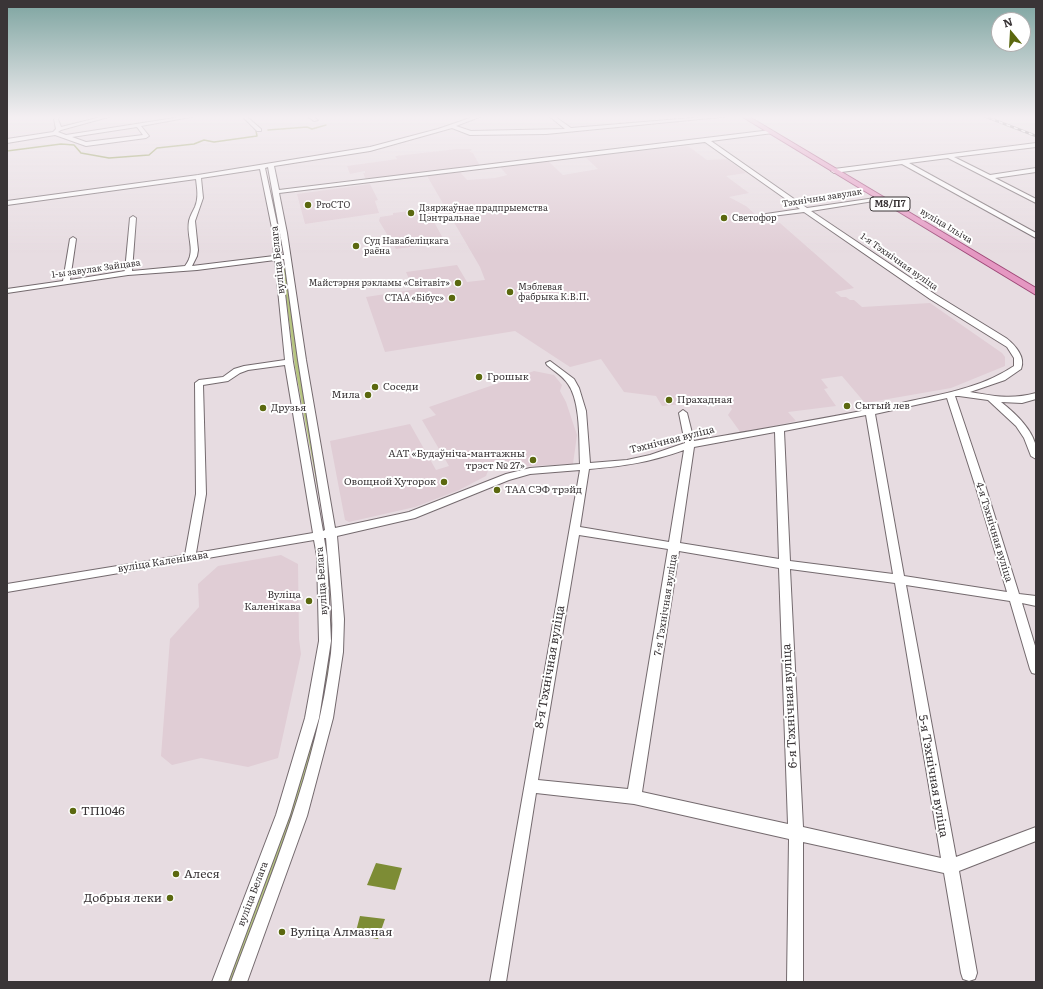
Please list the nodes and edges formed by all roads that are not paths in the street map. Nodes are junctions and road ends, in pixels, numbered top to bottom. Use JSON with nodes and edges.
{"nodes":[{"id":1,"x":290,"y":162,"type":"edge"},
{"id":2,"x":522,"y":162,"type":"edge"},
{"id":3,"x":737,"y":162,"type":"edge"},
{"id":4,"x":821,"y":162,"type":"edge"},
{"id":5,"x":902,"y":162,"type":"edge"},
{"id":6,"x":903,"y":162,"type":"edge"},
{"id":7,"x":960,"y":162,"type":"edge"},
{"id":8,"x":266,"y":166,"type":"junction"},
{"id":9,"x":834,"y":170,"type":"junction"},
{"id":10,"x":1036,"y":170,"type":"edge"},
{"id":11,"x":198,"y":177,"type":"junction"},
{"id":12,"x":990,"y":177,"type":"junction"},
{"id":13,"x":275,"y":192,"type":"junction"},
{"id":14,"x":1033,"y":197,"type":"edge"},
{"id":15,"x":880,"y":198,"type":"junction"},
{"id":16,"x":1036,"y":201,"type":"edge"},
{"id":17,"x":7,"y":203,"type":"edge"},
{"id":18,"x":808,"y":210,"type":"junction"},
{"id":19,"x":766,"y":216,"type":"dead end"},
{"id":20,"x":133,"y":218,"type":"dead end"},
{"id":21,"x":1036,"y":236,"type":"edge"},
{"id":22,"x":73,"y":239,"type":"dead end"},
{"id":23,"x":282,"y":258,"type":"junction"},
{"id":24,"x":187,"y":268,"type":"junction"},
{"id":25,"x":128,"y":273,"type":"junction"},
{"id":26,"x":66,"y":282,"type":"junction"},
{"id":27,"x":7,"y":291,"type":"edge"},
{"id":28,"x":1036,"y":292,"type":"edge"},
{"id":29,"x":290,"y":362,"type":"junction"},
{"id":30,"x":550,"y":363,"type":"dead end"},
{"id":31,"x":954,"y":394,"type":"junction"},
{"id":32,"x":1036,"y":396,"type":"edge"},
{"id":33,"x":991,"y":398,"type":"junction"},
{"id":34,"x":870,"y":412,"type":"junction"},
{"id":35,"x":683,"y":413,"type":"dead end"},
{"id":36,"x":779,"y":430,"type":"junction"},
{"id":37,"x":690,"y":445,"type":"junction"},
{"id":38,"x":1036,"y":456,"type":"edge"},
{"id":39,"x":585,"y":467,"type":"junction"},
{"id":40,"x":574,"y":530,"type":"junction"},
{"id":41,"x":331,"y":533,"type":"junction"},
{"id":42,"x":319,"y":536,"type":"junction"},
{"id":43,"x":675,"y":547,"type":"junction"},
{"id":44,"x":190,"y":558,"type":"junction"},
{"id":45,"x":784,"y":564,"type":"junction"},
{"id":46,"x":898,"y":579,"type":"junction"},
{"id":47,"x":7,"y":588,"type":"edge"},
{"id":48,"x":1014,"y":598,"type":"junction"},
{"id":49,"x":1036,"y":601,"type":"edge"},
{"id":50,"x":1036,"y":669,"type":"edge"},
{"id":51,"x":530,"y":786,"type":"junction"},
{"id":52,"x":634,"y":797,"type":"junction"},
{"id":53,"x":796,"y":834,"type":"junction"},
{"id":54,"x":1036,"y":834,"type":"edge"},
{"id":55,"x":950,"y":867,"type":"junction"},
{"id":56,"x":969,"y":973,"type":"dead end"},
{"id":57,"x":220,"y":982,"type":"edge"},
{"id":58,"x":239,"y":982,"type":"edge"},
{"id":59,"x":498,"y":982,"type":"edge"},
{"id":60,"x":795,"y":982,"type":"edge"}],
"edges":[{"from":1,"to":8,"type":"street"},
{"from":2,"to":13,"type":"street"},
{"from":3,"to":18,"type":"street","name":"1-я Тэхнічная вуліца"},
{"from":4,"to":9,"type":"main road","name":"вуліца Ільіча","number":"М8/П7"},
{"from":5,"to":9,"type":"street"},
{"from":6,"to":21,"type":"street"},
{"from":7,"to":12,"type":"street"},
{"from":8,"to":11,"type":"street"},
{"from":8,"to":13,"type":"street","name":"вуліца Белага"},
{"from":8,"to":23,"type":"street","name":"вуліца Белага"},
{"from":9,"to":15,"type":"main road","name":"вуліца Ільіча","number":"М8/П7"},
{"from":10,"to":12,"type":"street"},
{"from":11,"to":17,"type":"street"},
{"from":11,"to":24,"type":"street"},
{"from":12,"to":14,"type":"street"},
{"from":13,"to":23,"type":"street","name":"вуліца Белага"},
{"from":14,"to":16,"type":"street"},
{"from":15,"to":18,"type":"street","name":"Тэхнічны завулак"},
{"from":15,"to":28,"type":"main road","name":"вуліца Ільіча","number":"М8/П7"},
{"from":18,"to":19,"type":"street","name":"Тэхнічны завулак"},
{"from":18,"to":31,"type":"street","name":"1-я Тэхнічная вуліца"},
{"from":20,"to":25,"type":"street"},
{"from":22,"to":26,"type":"street"},
{"from":23,"to":24,"type":"street","name":"1-ы завулак Зайцава"},
{"from":23,"to":29,"type":"street","name":"вуліца Белага"},
{"from":23,"to":41,"type":"street","name":"вуліца Белага"},
{"from":24,"to":25,"type":"street","name":"1-ы завулак Зайцава"},
{"from":25,"to":26,"type":"street","name":"1-ы завулак Зайцава"},
{"from":26,"to":27,"type":"street","name":"1-ы завулак Зайцава"},
{"from":29,"to":42,"type":"street","name":"вуліца Белага"},
{"from":29,"to":44,"type":"street"},
{"from":30,"to":39,"type":"street","name":"8-я Тэхнічная вуліца"},
{"from":31,"to":33,"type":"street","name":"Тэхнічная вуліца"},
{"from":31,"to":34,"type":"street","name":"Тэхнічная вуліца"},
{"from":31,"to":48,"type":"street","name":"4-я Тэхнічная вуліца"},
{"from":32,"to":33,"type":"street","name":"Тэхнічная вуліца"},
{"from":33,"to":38,"type":"street"},
{"from":34,"to":36,"type":"street","name":"Тэхнічная вуліца"},
{"from":34,"to":46,"type":"street","name":"5-я Тэхнічная вуліца"},
{"from":35,"to":37,"type":"street","name":"7-я Тэхнічная вуліца"},
{"from":36,"to":37,"type":"street","name":"Тэхнічная вуліца"},
{"from":36,"to":45,"type":"street","name":"6-я Тэхнічная вуліца"},
{"from":37,"to":39,"type":"street","name":"Тэхнічная вуліца"},
{"from":37,"to":43,"type":"street","name":"7-я Тэхнічная вуліца"},
{"from":39,"to":40,"type":"street","name":"8-я Тэхнічная вуліца"},
{"from":39,"to":41,"type":"street","name":"Тэхнічная вуліца"},
{"from":40,"to":43,"type":"street"},
{"from":40,"to":51,"type":"street","name":"8-я Тэхнічная вуліца"},
{"from":41,"to":42,"type":"street","name":"Тэхнічная вуліца"},
{"from":41,"to":58,"type":"street","name":"вуліца Белага"},
{"from":42,"to":44,"type":"street","name":"вуліца Каленікава"},
{"from":42,"to":57,"type":"street","name":"вуліца Белага"},
{"from":43,"to":45,"type":"street"},
{"from":43,"to":52,"type":"street","name":"7-я Тэхнічная вуліца"},
{"from":44,"to":47,"type":"street","name":"вуліца Каленікава"},
{"from":45,"to":46,"type":"street"},
{"from":45,"to":53,"type":"street","name":"6-я Тэхнічная вуліца"},
{"from":46,"to":48,"type":"street"},
{"from":46,"to":55,"type":"street","name":"5-я Тэхнічная вуліца"},
{"from":48,"to":49,"type":"street"},
{"from":48,"to":50,"type":"street","name":"4-я Тэхнічная вуліца"},
{"from":51,"to":52,"type":"street"},
{"from":51,"to":59,"type":"street","name":"8-я Тэхнічная вуліца"},
{"from":52,"to":53,"type":"street"},
{"from":53,"to":55,"type":"street"},
{"from":53,"to":60,"type":"street","name":"6-я Тэхнічная вуліца"},
{"from":54,"to":55,"type":"street"},
{"from":55,"to":56,"type":"street","name":"5-я Тэхнічная вуліца"}]}
